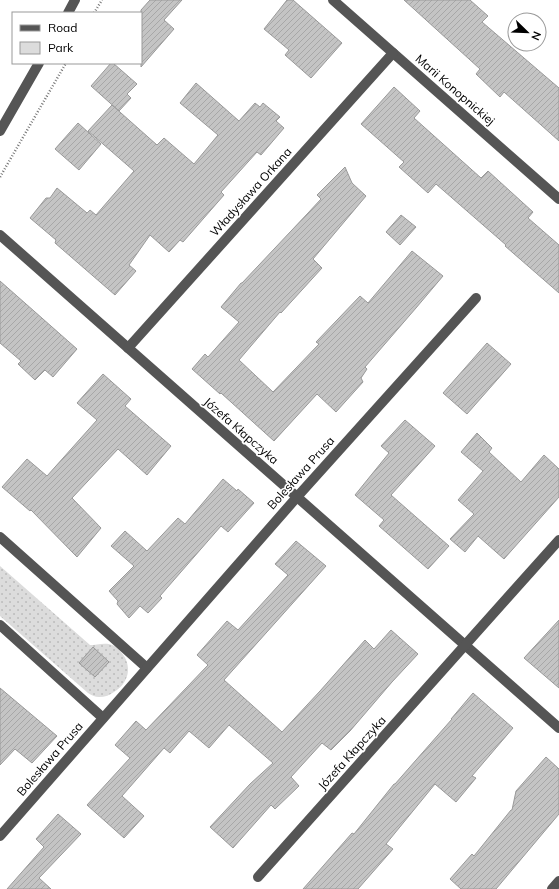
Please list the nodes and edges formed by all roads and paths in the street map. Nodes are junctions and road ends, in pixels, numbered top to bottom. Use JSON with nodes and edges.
{"nodes":[{"id":1,"x":75,"y":0,"type":"edge"},
{"id":2,"x":102,"y":0,"type":"edge"},
{"id":3,"x":333,"y":0,"type":"edge"},
{"id":4,"x":69,"y":12,"type":"edge"},
{"id":5,"x":95,"y":12,"type":"edge"},
{"id":6,"x":393,"y":53,"type":"junction"},
{"id":7,"x":38,"y":64,"type":"edge"},
{"id":8,"x":65,"y":64,"type":"edge"},
{"id":9,"x":0,"y":131,"type":"edge"},
{"id":10,"x":0,"y":177,"type":"edge"},
{"id":11,"x":559,"y":199,"type":"edge"},
{"id":12,"x":0,"y":235,"type":"edge"},
{"id":13,"x":476,"y":298,"type":"dead end"},
{"id":14,"x":128,"y":348,"type":"junction"},
{"id":15,"x":297,"y":497,"type":"junction"},
{"id":16,"x":0,"y":537,"type":"edge"},
{"id":17,"x":559,"y":540,"type":"edge"},
{"id":18,"x":0,"y":625,"type":"edge"},
{"id":19,"x":465,"y":646,"type":"junction"},
{"id":20,"x":147,"y":668,"type":"junction"},
{"id":21,"x":103,"y":718,"type":"junction"},
{"id":22,"x":559,"y":728,"type":"edge"},
{"id":23,"x":0,"y":836,"type":"edge"},
{"id":24,"x":258,"y":877,"type":"dead end"},
{"id":25,"x":559,"y":881,"type":"edge"},
{"id":26,"x":552,"y":889,"type":"edge"}],
"edges":[{"from":1,"to":4,"type":"street"},
{"from":2,"to":5,"type":"path"},
{"from":3,"to":6,"type":"street","name":"Marii Konopnickiej"},
{"from":6,"to":11,"type":"street","name":"Marii Konopnickiej"},
{"from":6,"to":14,"type":"street","name":"Władysława Orkana"},
{"from":7,"to":9,"type":"street"},
{"from":8,"to":10,"type":"path"},
{"from":12,"to":14,"type":"street","name":"Józefa Kłapczyka"},
{"from":13,"to":15,"type":"street","name":"Bolesława Prusa"},
{"from":14,"to":15,"type":"street","name":"Józefa Kłapczyka"},
{"from":15,"to":19,"type":"street","name":"Józefa Kłapczyka"},
{"from":15,"to":20,"type":"street","name":"Bolesława Prusa"},
{"from":16,"to":20,"type":"street"},
{"from":17,"to":19,"type":"street","name":"Józefa Kłapczyka"},
{"from":18,"to":21,"type":"street"},
{"from":19,"to":22,"type":"street","name":"Józefa Kłapczyka"},
{"from":19,"to":24,"type":"street","name":"Józefa Kłapczyka"},
{"from":20,"to":21,"type":"street","name":"Bolesława Prusa"},
{"from":21,"to":23,"type":"street","name":"Bolesława Prusa"},
{"from":25,"to":26,"type":"street"}]}
